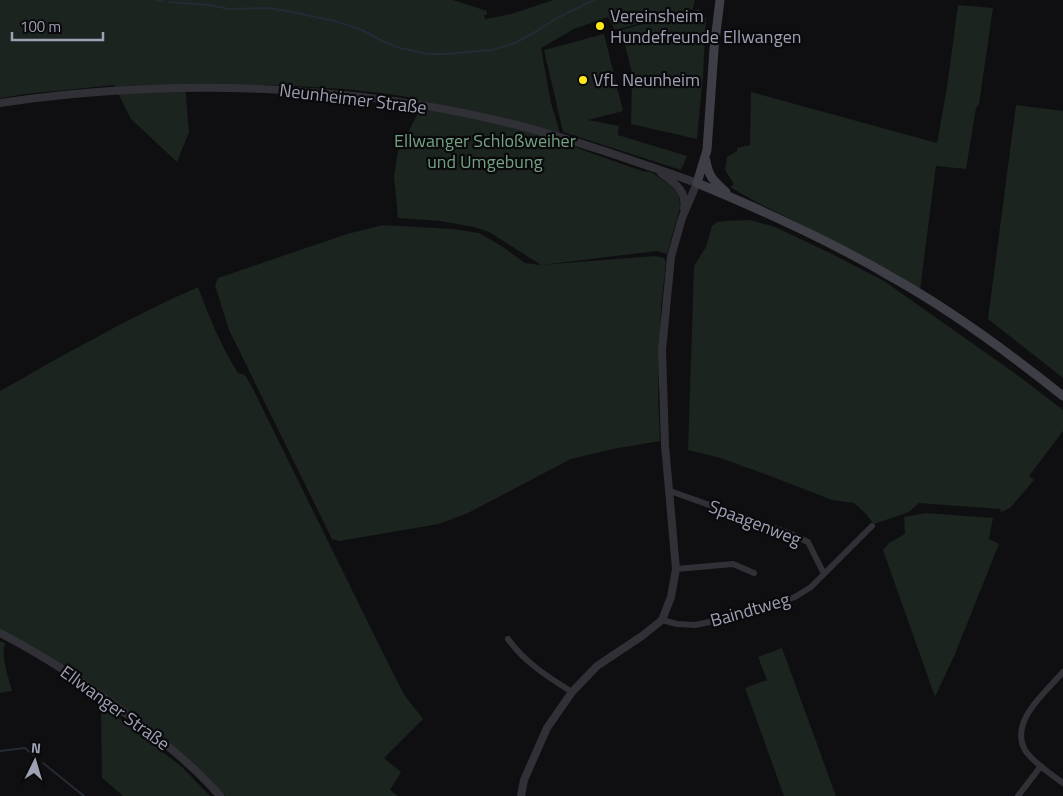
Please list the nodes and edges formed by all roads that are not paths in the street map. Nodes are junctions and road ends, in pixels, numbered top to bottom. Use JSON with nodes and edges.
{"nodes":[{"id":1,"x":720,"y":0,"type":"edge"},
{"id":2,"x":0,"y":103,"type":"edge"},
{"id":3,"x":706,"y":158,"type":"junction"},
{"id":4,"x":654,"y":168,"type":"junction"},
{"id":5,"x":697,"y":183,"type":"junction"},
{"id":6,"x":732,"y":198,"type":"junction"},
{"id":7,"x":682,"y":218,"type":"junction"},
{"id":8,"x":1063,"y":396,"type":"edge"},
{"id":9,"x":670,"y":491,"type":"junction"},
{"id":10,"x":872,"y":526,"type":"dead end"},
{"id":11,"x":676,"y":569,"type":"junction"},
{"id":12,"x":754,"y":573,"type":"dead end"},
{"id":13,"x":824,"y":574,"type":"junction"},
{"id":14,"x":662,"y":620,"type":"junction"},
{"id":15,"x":0,"y":633,"type":"edge"},
{"id":16,"x":508,"y":639,"type":"dead end"},
{"id":17,"x":1063,"y":672,"type":"edge"},
{"id":18,"x":572,"y":692,"type":"junction"},
{"id":19,"x":1041,"y":766,"type":"junction"},
{"id":20,"x":1063,"y":784,"type":"edge"},
{"id":21,"x":220,"y":796,"type":"edge"},
{"id":22,"x":521,"y":796,"type":"edge"},
{"id":23,"x":1018,"y":796,"type":"edge"}],
"edges":[{"from":1,"to":3,"type":"main road"},
{"from":2,"to":4,"type":"street","name":"Neunheimer Straße"},
{"from":3,"to":5,"type":"main road"},
{"from":3,"to":6,"type":"main road"},
{"from":4,"to":5,"type":"street","name":"Neunheimer Straße"},
{"from":4,"to":7,"type":"street"},
{"from":5,"to":6,"type":"main road"},
{"from":5,"to":7,"type":"street"},
{"from":6,"to":8,"type":"main road"},
{"from":7,"to":9,"type":"street"},
{"from":9,"to":11,"type":"street"},
{"from":9,"to":13,"type":"street","name":"Spaagenweg"},
{"from":10,"to":13,"type":"street","name":"Baindtweg"},
{"from":11,"to":12,"type":"street"},
{"from":11,"to":14,"type":"street"},
{"from":13,"to":14,"type":"street","name":"Baindtweg"},
{"from":14,"to":18,"type":"street"},
{"from":15,"to":21,"type":"street","name":"Ellwanger Straße"},
{"from":16,"to":18,"type":"street"},
{"from":17,"to":19,"type":"street"},
{"from":18,"to":22,"type":"street"},
{"from":19,"to":20,"type":"street"},
{"from":19,"to":23,"type":"street"}]}
